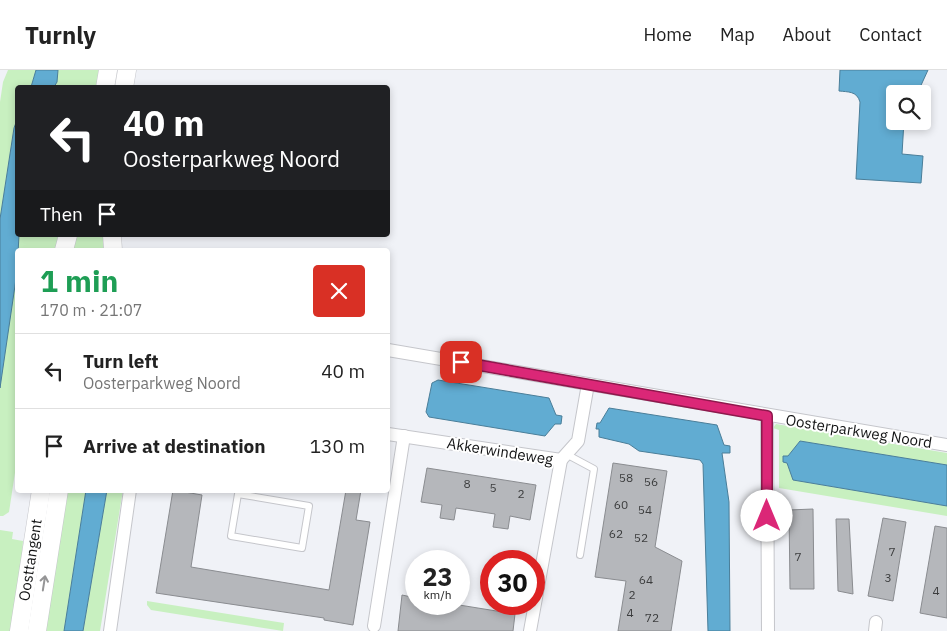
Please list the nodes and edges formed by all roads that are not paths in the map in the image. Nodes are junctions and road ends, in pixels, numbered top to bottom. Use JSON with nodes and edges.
{"nodes":[{"id":1,"x":108,"y":70,"type":"edge"},
{"id":2,"x":127,"y":70,"type":"edge"},
{"id":3,"x":106,"y":85,"type":"edge"},
{"id":4,"x":124,"y":85,"type":"edge"},
{"id":5,"x":390,"y":350,"type":"edge"},
{"id":6,"x":588,"y":384,"type":"junction"},
{"id":7,"x":767,"y":416,"type":"junction"},
{"id":8,"x":390,"y":434,"type":"edge"},
{"id":9,"x":404,"y":436,"type":"junction"},
{"id":10,"x":947,"y":445,"type":"edge"},
{"id":11,"x":563,"y":457,"type":"junction"},
{"id":12,"x":41,"y":493,"type":"edge"},
{"id":13,"x":59,"y":493,"type":"edge"},
{"id":14,"x":130,"y":493,"type":"edge"},
{"id":15,"x":259,"y":494,"type":"edge"},
{"id":16,"x":580,"y":555,"type":"dead end"},
{"id":17,"x":374,"y":626,"type":"dead end"},
{"id":18,"x":19,"y":631,"type":"edge"},
{"id":19,"x":37,"y":631,"type":"edge"},
{"id":20,"x":110,"y":631,"type":"edge"},
{"id":21,"x":530,"y":631,"type":"edge"},
{"id":22,"x":768,"y":631,"type":"edge"}],
"edges":[{"from":1,"to":3,"type":"main road"},
{"from":2,"to":4,"type":"main road"},
{"from":5,"to":6,"type":"street","name":"Oosterparkweg Noord"},
{"from":6,"to":7,"type":"street","name":"Oosterparkweg Noord"},
{"from":6,"to":11,"type":"street","name":"Akkerwindeweg"},
{"from":7,"to":10,"type":"street","name":"Oosterparkweg Noord"},
{"from":7,"to":22,"type":"street"},
{"from":8,"to":9,"type":"street","name":"Akkerwindeweg"},
{"from":9,"to":11,"type":"street","name":"Akkerwindeweg"},
{"from":9,"to":17,"type":"street"},
{"from":11,"to":16,"type":"lane"},
{"from":11,"to":21,"type":"street"},
{"from":12,"to":18,"type":"main road","name":"Oosttangent"},
{"from":19,"to":13,"type":"main road","name":"Oosttangent","one_way":true},
{"from":14,"to":20,"type":"street"},
{"from":15,"to":15,"type":"lane"}]}
